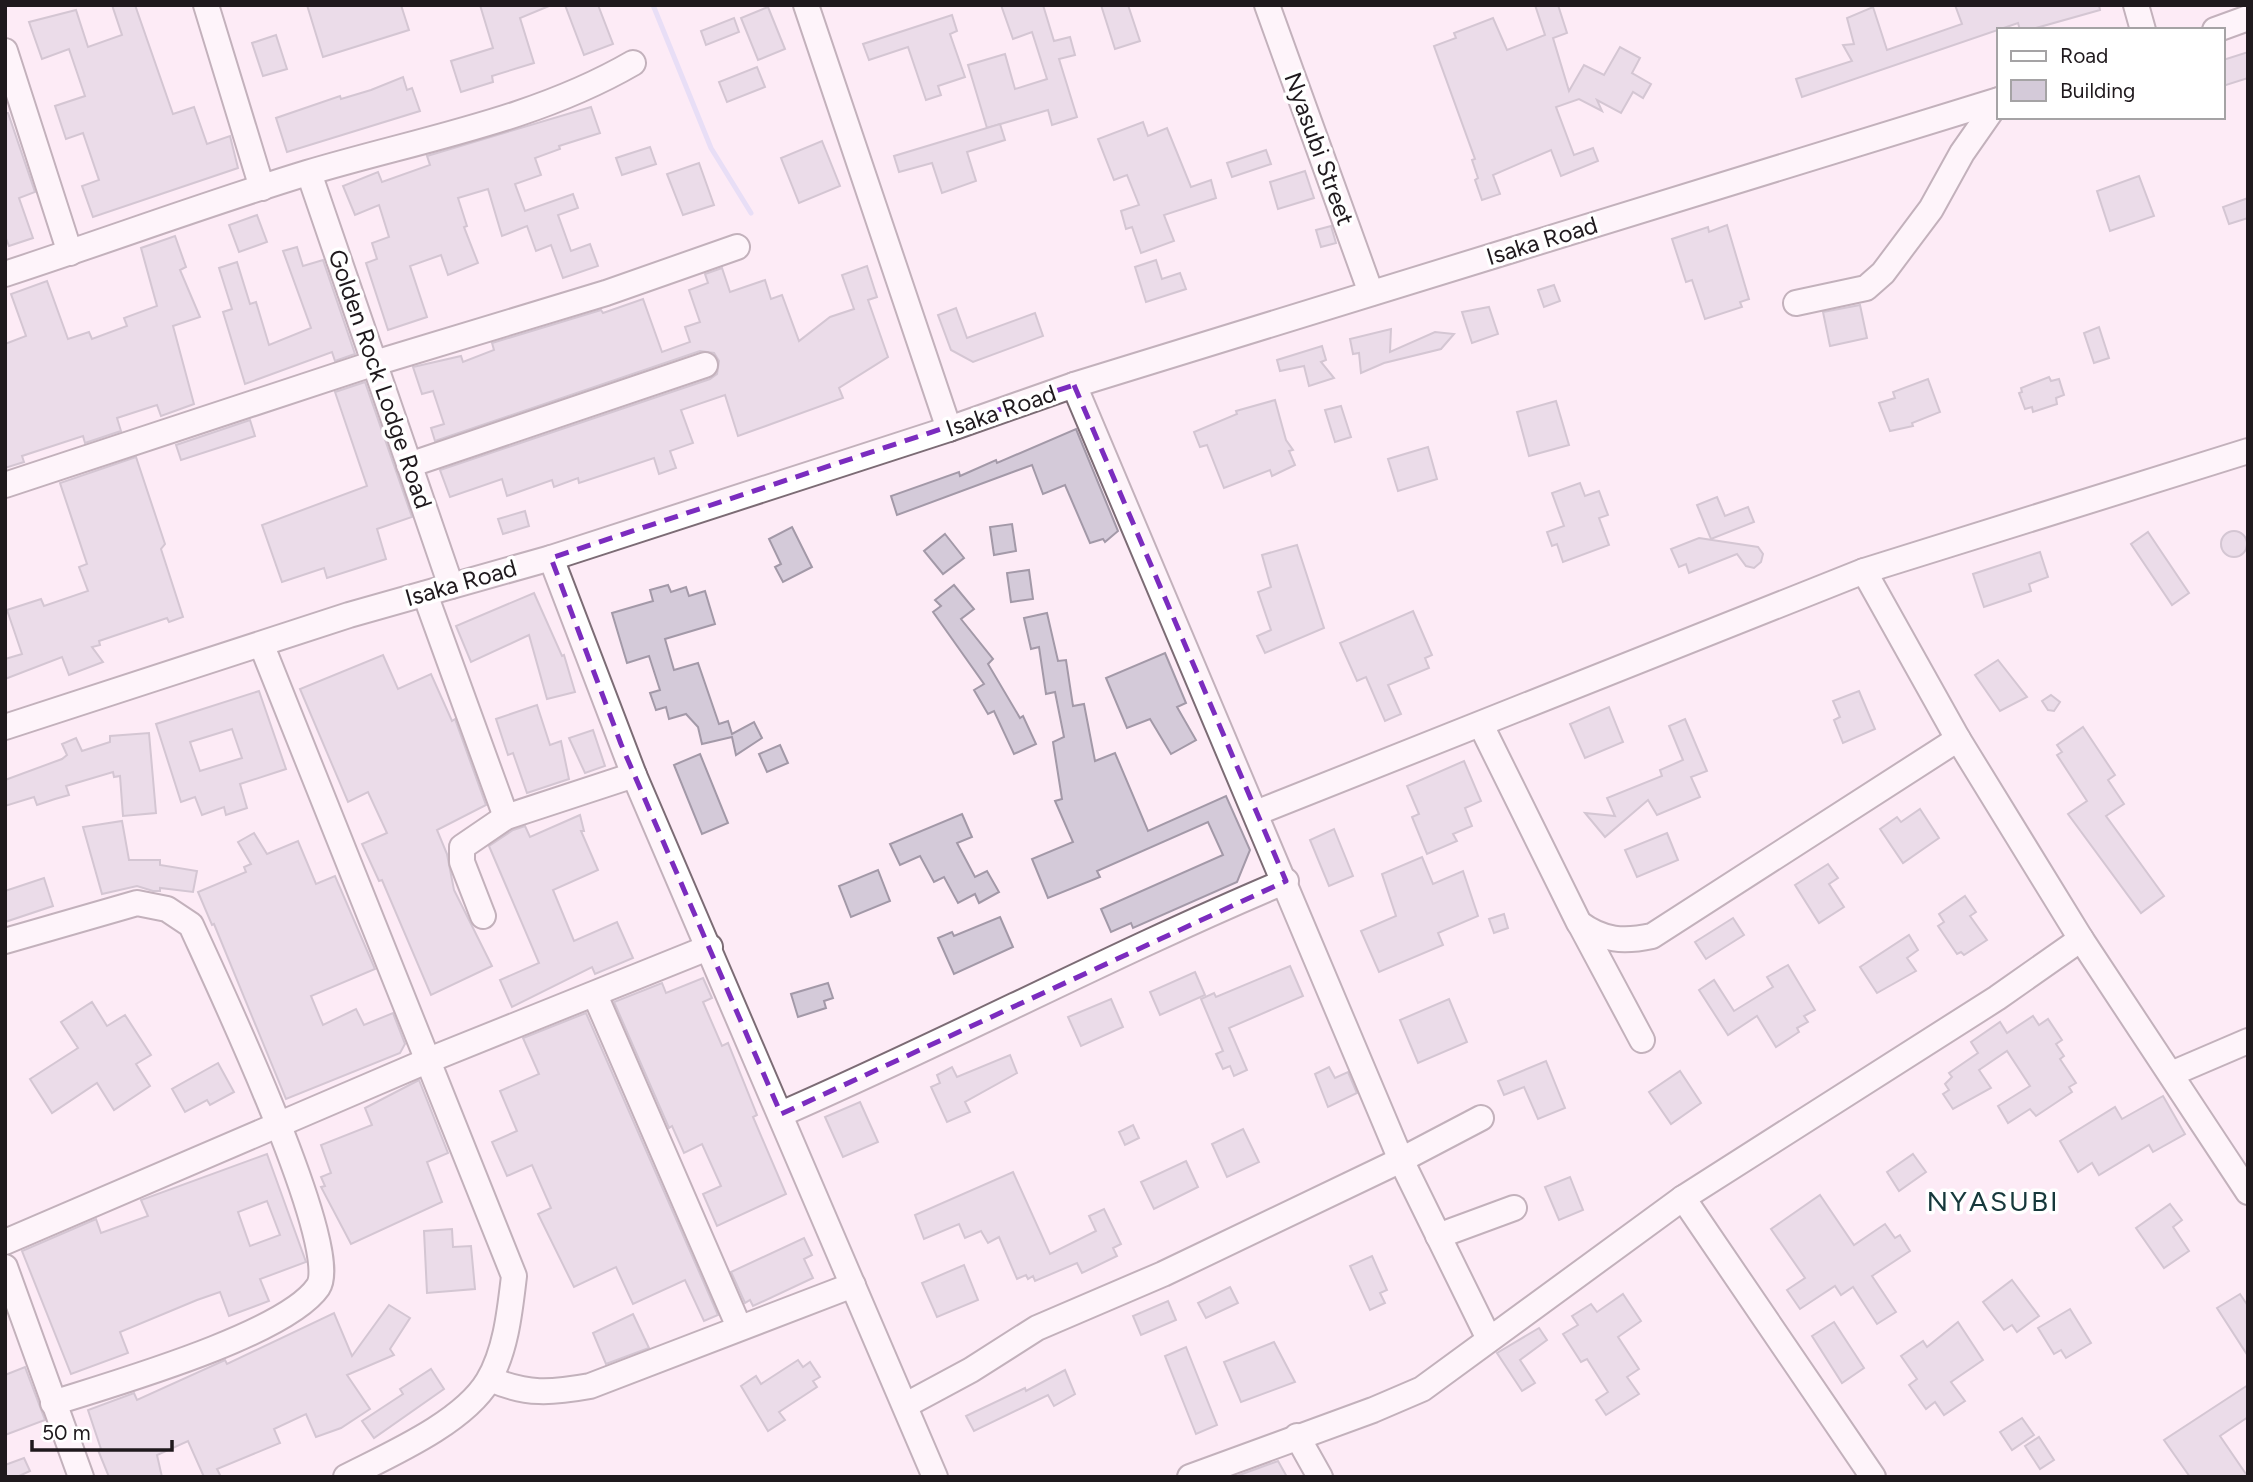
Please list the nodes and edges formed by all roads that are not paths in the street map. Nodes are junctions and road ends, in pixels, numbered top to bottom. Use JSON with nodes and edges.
{"nodes":[{"id":1,"x":206,"y":5,"type":"edge"},
{"id":2,"x":806,"y":5,"type":"edge"},
{"id":3,"x":1267,"y":5,"type":"edge"},
{"id":4,"x":2136,"y":5,"type":"edge"},
{"id":5,"x":2248,"y":18,"type":"edge"},
{"id":6,"x":2142,"y":28,"type":"edge"},
{"id":7,"x":2220,"y":28,"type":"edge"},
{"id":8,"x":5,"y":51,"type":"edge"},
{"id":9,"x":633,"y":63,"type":"dead end"},
{"id":10,"x":1997,"y":101,"type":"edge"},
{"id":11,"x":1997,"y":103,"type":"edge"},
{"id":12,"x":309,"y":173,"type":"junction"},
{"id":13,"x":262,"y":188,"type":"junction"},
{"id":14,"x":737,"y":247,"type":"dead end"},
{"id":15,"x":70,"y":253,"type":"junction"},
{"id":16,"x":5,"y":275,"type":"edge"},
{"id":17,"x":1371,"y":293,"type":"junction"},
{"id":18,"x":1796,"y":303,"type":"dead end"},
{"id":19,"x":375,"y":363,"type":"junction"},
{"id":20,"x":705,"y":365,"type":"dead end"},
{"id":21,"x":1074,"y":385,"type":"junction"},
{"id":22,"x":949,"y":429,"type":"junction"},
{"id":23,"x":2248,"y":451,"type":"edge"},
{"id":24,"x":409,"y":465,"type":"junction"},
{"id":25,"x":5,"y":485,"type":"edge"},
{"id":26,"x":551,"y":558,"type":"junction"},
{"id":27,"x":1864,"y":571,"type":"junction"},
{"id":28,"x":451,"y":586,"type":"junction"},
{"id":29,"x":425,"y":594,"type":"junction"},
{"id":30,"x":261,"y":646,"type":"junction"},
{"id":31,"x":1480,"y":725,"type":"junction"},
{"id":32,"x":5,"y":727,"type":"edge"},
{"id":33,"x":1958,"y":739,"type":"junction"},
{"id":34,"x":634,"y":775,"type":"junction"},
{"id":35,"x":1256,"y":813,"type":"junction"},
{"id":36,"x":506,"y":817,"type":"junction"},
{"id":37,"x":1286,"y":881,"type":"junction"},
{"id":38,"x":483,"y":916,"type":"dead end"},
{"id":39,"x":1579,"y":923,"type":"junction"},
{"id":40,"x":2081,"y":939,"type":"junction"},
{"id":41,"x":5,"y":941,"type":"edge"},
{"id":42,"x":710,"y":947,"type":"junction"},
{"id":43,"x":594,"y":995,"type":"junction"},
{"id":44,"x":1642,"y":1041,"type":"dead end"},
{"id":45,"x":2248,"y":1041,"type":"edge"},
{"id":46,"x":429,"y":1060,"type":"junction"},
{"id":47,"x":2171,"y":1074,"type":"junction"},
{"id":48,"x":781,"y":1114,"type":"junction"},
{"id":49,"x":1481,"y":1118,"type":"dead end"},
{"id":50,"x":279,"y":1127,"type":"junction"},
{"id":51,"x":1401,"y":1160,"type":"junction"},
{"id":52,"x":2248,"y":1192,"type":"edge"},
{"id":53,"x":1683,"y":1198,"type":"junction"},
{"id":54,"x":1514,"y":1208,"type":"dead end"},
{"id":55,"x":1437,"y":1236,"type":"junction"},
{"id":56,"x":5,"y":1242,"type":"edge"},
{"id":57,"x":5,"y":1267,"type":"edge"},
{"id":58,"x":853,"y":1285,"type":"junction"},
{"id":59,"x":738,"y":1327,"type":"junction"},
{"id":60,"x":1489,"y":1339,"type":"junction"},
{"id":61,"x":490,"y":1379,"type":"junction"},
{"id":62,"x":52,"y":1403,"type":"junction"},
{"id":63,"x":906,"y":1405,"type":"junction"},
{"id":64,"x":1297,"y":1436,"type":"junction"},
{"id":65,"x":81,"y":1477,"type":"edge"},
{"id":66,"x":346,"y":1477,"type":"edge"},
{"id":67,"x":935,"y":1477,"type":"edge"},
{"id":68,"x":1190,"y":1477,"type":"edge"},
{"id":69,"x":1320,"y":1477,"type":"edge"},
{"id":70,"x":1873,"y":1477,"type":"edge"}],
"edges":[{"from":1,"to":13,"type":"street"},
{"from":2,"to":22,"type":"street"},
{"from":3,"to":17,"type":"street","name":"Nyasubi Street"},
{"from":4,"to":6,"type":"street"},
{"from":5,"to":7,"type":"street"},
{"from":8,"to":15,"type":"street"},
{"from":9,"to":12,"type":"street"},
{"from":10,"to":17,"type":"street","name":"Isaka Road"},
{"from":11,"to":18,"type":"street"},
{"from":12,"to":13,"type":"street"},
{"from":12,"to":19,"type":"street","name":"Golden Rock Lodge Road"},
{"from":13,"to":15,"type":"street"},
{"from":14,"to":19,"type":"street"},
{"from":15,"to":16,"type":"street"},
{"from":17,"to":21,"type":"street","name":"Isaka Road"},
{"from":19,"to":24,"type":"street","name":"Golden Rock Lodge Road"},
{"from":19,"to":25,"type":"street"},
{"from":20,"to":24,"type":"street"},
{"from":21,"to":22,"type":"street","name":"Isaka Road"},
{"from":21,"to":35,"type":"street"},
{"from":22,"to":26,"type":"street","name":"Isaka Road"},
{"from":23,"to":27,"type":"street"},
{"from":24,"to":28,"type":"street","name":"Golden Rock Lodge Road"},
{"from":26,"to":28,"type":"street","name":"Isaka Road"},
{"from":26,"to":34,"type":"street"},
{"from":27,"to":31,"type":"street"},
{"from":27,"to":33,"type":"street"},
{"from":28,"to":29,"type":"street","name":"Isaka Road"},
{"from":29,"to":30,"type":"street","name":"Isaka Road"},
{"from":29,"to":36,"type":"street"},
{"from":30,"to":32,"type":"street","name":"Isaka Road"},
{"from":30,"to":46,"type":"street"},
{"from":31,"to":35,"type":"street"},
{"from":31,"to":39,"type":"street"},
{"from":33,"to":39,"type":"street"},
{"from":33,"to":40,"type":"street"},
{"from":34,"to":36,"type":"street"},
{"from":34,"to":42,"type":"street"},
{"from":35,"to":37,"type":"street"},
{"from":36,"to":38,"type":"street"},
{"from":37,"to":48,"type":"street"},
{"from":37,"to":51,"type":"street"},
{"from":39,"to":44,"type":"street"},
{"from":40,"to":47,"type":"street"},
{"from":40,"to":53,"type":"street"},
{"from":41,"to":50,"type":"street"},
{"from":42,"to":43,"type":"street"},
{"from":42,"to":48,"type":"street"},
{"from":43,"to":46,"type":"street"},
{"from":43,"to":59,"type":"street"},
{"from":45,"to":47,"type":"street"},
{"from":46,"to":50,"type":"street"},
{"from":46,"to":61,"type":"street"},
{"from":47,"to":52,"type":"street"},
{"from":48,"to":58,"type":"street"},
{"from":49,"to":51,"type":"street"},
{"from":50,"to":56,"type":"street"},
{"from":50,"to":62,"type":"street"},
{"from":51,"to":55,"type":"street"},
{"from":51,"to":63,"type":"street"},
{"from":53,"to":60,"type":"street"},
{"from":53,"to":70,"type":"street"},
{"from":54,"to":55,"type":"street"},
{"from":55,"to":60,"type":"street"},
{"from":57,"to":62,"type":"street"},
{"from":58,"to":59,"type":"street"},
{"from":58,"to":63,"type":"street"},
{"from":59,"to":61,"type":"street"},
{"from":60,"to":64,"type":"street"},
{"from":61,"to":66,"type":"street"},
{"from":62,"to":65,"type":"street"},
{"from":63,"to":67,"type":"street"},
{"from":64,"to":68,"type":"street"},
{"from":64,"to":69,"type":"street"}]}
